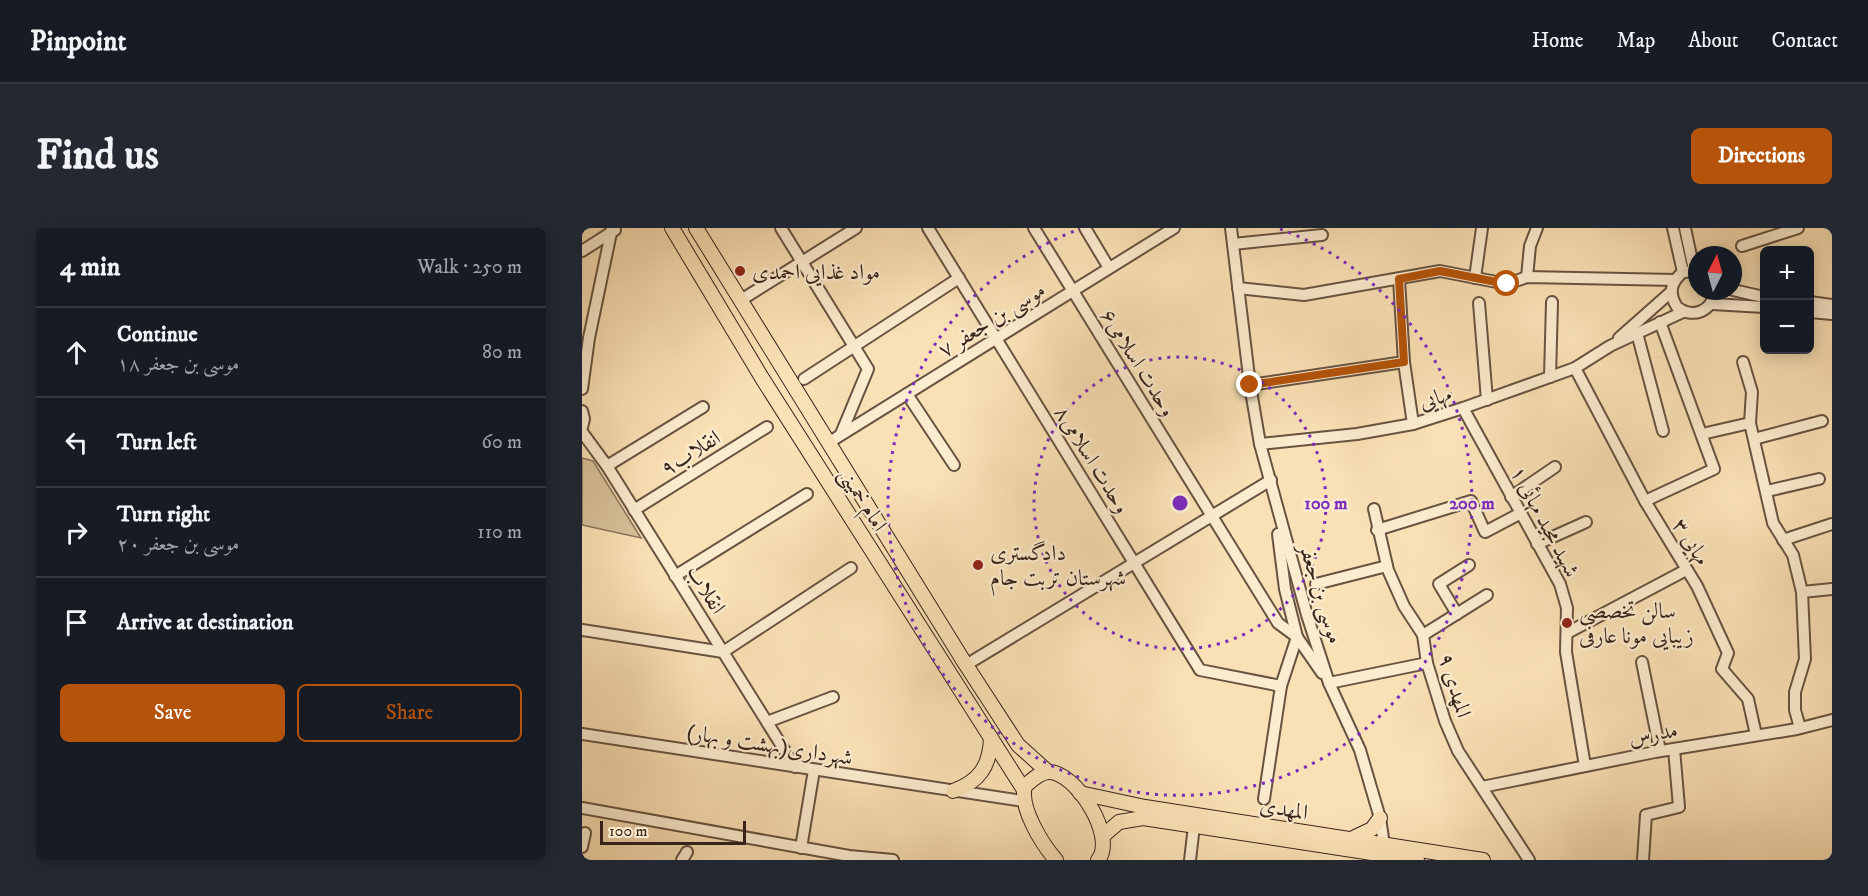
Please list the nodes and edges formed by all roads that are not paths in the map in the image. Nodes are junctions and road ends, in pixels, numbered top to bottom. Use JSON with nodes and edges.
{"nodes":[{"id":1,"x":672,"y":228,"type":"edge"},
{"id":2,"x":696,"y":228,"type":"edge"},
{"id":3,"x":780,"y":228,"type":"edge"},
{"id":4,"x":856,"y":228,"type":"edge"},
{"id":5,"x":928,"y":228,"type":"edge"},
{"id":6,"x":1034,"y":228,"type":"edge"},
{"id":7,"x":1085,"y":228,"type":"edge"},
{"id":8,"x":1174,"y":228,"type":"edge"},
{"id":9,"x":1231,"y":228,"type":"edge"},
{"id":10,"x":1482,"y":228,"type":"edge"},
{"id":11,"x":1537,"y":228,"type":"edge"},
{"id":12,"x":1673,"y":228,"type":"edge"},
{"id":13,"x":1685,"y":228,"type":"edge"},
{"id":14,"x":1798,"y":228,"type":"edge"},
{"id":15,"x":614,"y":229,"type":"edge"},
{"id":16,"x":1156,"y":233,"type":"edge"},
{"id":17,"x":1322,"y":236,"type":"dead end"},
{"id":18,"x":1233,"y":244,"type":"junction"},
{"id":19,"x":1742,"y":246,"type":"dead end"},
{"id":20,"x":582,"y":251,"type":"edge"},
{"id":21,"x":802,"y":262,"type":"junction"},
{"id":22,"x":1109,"y":268,"type":"junction"},
{"id":23,"x":1688,"y":273,"type":"edge"},
{"id":24,"x":1527,"y":277,"type":"junction"},
{"id":25,"x":959,"y":278,"type":"junction"},
{"id":26,"x":1475,"y":278,"type":"junction"},
{"id":27,"x":1399,"y":279,"type":"junction"},
{"id":28,"x":1238,"y":288,"type":"junction"},
{"id":29,"x":1073,"y":291,"type":"junction"},
{"id":30,"x":1671,"y":292,"type":"junction"},
{"id":31,"x":1742,"y":292,"type":"edge"},
{"id":32,"x":1760,"y":296,"type":"edge"},
{"id":33,"x":741,"y":300,"type":"junction"},
{"id":34,"x":1713,"y":300,"type":"edge"},
{"id":35,"x":1552,"y":302,"type":"dead end"},
{"id":36,"x":1479,"y":303,"type":"dead end"},
{"id":37,"x":1814,"y":303,"type":"edge"},
{"id":38,"x":1712,"y":304,"type":"junction"},
{"id":39,"x":1832,"y":305,"type":"edge"},
{"id":40,"x":1760,"y":307,"type":"edge"},
{"id":41,"x":1683,"y":312,"type":"junction"},
{"id":42,"x":1814,"y":312,"type":"edge"},
{"id":43,"x":1832,"y":314,"type":"edge"},
{"id":44,"x":1660,"y":322,"type":"junction"},
{"id":45,"x":1637,"y":333,"type":"junction"},
{"id":46,"x":589,"y":338,"type":"junction"},
{"id":47,"x":996,"y":338,"type":"junction"},
{"id":48,"x":854,"y":346,"type":"junction"},
{"id":49,"x":1610,"y":346,"type":"junction"},
{"id":50,"x":582,"y":358,"type":"edge"},
{"id":51,"x":1404,"y":362,"type":"junction"},
{"id":52,"x":1743,"y":362,"type":"dead end"},
{"id":53,"x":781,"y":365,"type":"junction"},
{"id":54,"x":1575,"y":368,"type":"junction"},
{"id":55,"x":1550,"y":377,"type":"junction"},
{"id":56,"x":762,"y":378,"type":"junction"},
{"id":57,"x":804,"y":379,"type":"dead end"},
{"id":58,"x":1250,"y":385,"type":"junction"},
{"id":59,"x":582,"y":389,"type":"edge"},
{"id":60,"x":907,"y":394,"type":"junction"},
{"id":61,"x":800,"y":397,"type":"junction"},
{"id":62,"x":1487,"y":400,"type":"junction"},
{"id":63,"x":703,"y":406,"type":"dead end"},
{"id":64,"x":1463,"y":408,"type":"junction"},
{"id":65,"x":782,"y":409,"type":"junction"},
{"id":66,"x":582,"y":411,"type":"edge"},
{"id":67,"x":1822,"y":421,"type":"dead end"},
{"id":68,"x":1750,"y":423,"type":"junction"},
{"id":69,"x":1413,"y":424,"type":"junction"},
{"id":70,"x":582,"y":427,"type":"edge"},
{"id":71,"x":767,"y":427,"type":"dead end"},
{"id":72,"x":1663,"y":431,"type":"dead end"},
{"id":73,"x":582,"y":432,"type":"edge"},
{"id":74,"x":1702,"y":434,"type":"junction"},
{"id":75,"x":841,"y":435,"type":"junction"},
{"id":76,"x":1754,"y":439,"type":"junction"},
{"id":77,"x":828,"y":443,"type":"junction"},
{"id":78,"x":1260,"y":444,"type":"junction"},
{"id":79,"x":954,"y":465,"type":"dead end"},
{"id":80,"x":607,"y":466,"type":"junction"},
{"id":81,"x":1555,"y":467,"type":"dead end"},
{"id":82,"x":1819,"y":478,"type":"dead end"},
{"id":83,"x":1271,"y":480,"type":"junction"},
{"id":84,"x":1767,"y":490,"type":"junction"},
{"id":85,"x":807,"y":494,"type":"dead end"},
{"id":86,"x":1511,"y":497,"type":"junction"},
{"id":87,"x":1645,"y":501,"type":"junction"},
{"id":88,"x":1374,"y":509,"type":"dead end"},
{"id":89,"x":634,"y":510,"type":"junction"},
{"id":90,"x":1521,"y":513,"type":"junction"},
{"id":91,"x":1212,"y":516,"type":"junction"},
{"id":92,"x":1586,"y":522,"type":"dead end"},
{"id":93,"x":1832,"y":524,"type":"edge"},
{"id":94,"x":1377,"y":530,"type":"junction"},
{"id":95,"x":1783,"y":540,"type":"junction"},
{"id":96,"x":1538,"y":544,"type":"junction"},
{"id":97,"x":1134,"y":563,"type":"junction"},
{"id":98,"x":1469,"y":565,"type":"dead end"},
{"id":99,"x":1387,"y":566,"type":"junction"},
{"id":100,"x":851,"y":568,"type":"dead end"},
{"id":101,"x":1686,"y":570,"type":"junction"},
{"id":102,"x":675,"y":576,"type":"junction"},
{"id":103,"x":1316,"y":584,"type":"dead end"},
{"id":104,"x":1832,"y":589,"type":"edge"},
{"id":105,"x":1802,"y":592,"type":"junction"},
{"id":106,"x":1487,"y":595,"type":"dead end"},
{"id":107,"x":1457,"y":614,"type":"junction"},
{"id":108,"x":582,"y":630,"type":"edge"},
{"id":109,"x":1566,"y":633,"type":"junction"},
{"id":110,"x":1423,"y":635,"type":"junction"},
{"id":111,"x":1297,"y":637,"type":"junction"},
{"id":112,"x":723,"y":652,"type":"junction"},
{"id":113,"x":1642,"y":662,"type":"dead end"},
{"id":114,"x":1427,"y":663,"type":"junction"},
{"id":115,"x":966,"y":665,"type":"junction"},
{"id":116,"x":1329,"y":683,"type":"junction"},
{"id":117,"x":1281,"y":686,"type":"junction"},
{"id":118,"x":833,"y":698,"type":"dead end"},
{"id":119,"x":998,"y":714,"type":"junction"},
{"id":120,"x":1832,"y":720,"type":"edge"},
{"id":121,"x":767,"y":722,"type":"junction"},
{"id":122,"x":982,"y":725,"type":"junction"},
{"id":123,"x":1800,"y":728,"type":"junction"},
{"id":124,"x":582,"y":734,"type":"edge"},
{"id":125,"x":1756,"y":735,"type":"junction"},
{"id":126,"x":991,"y":738,"type":"junction"},
{"id":127,"x":1674,"y":749,"type":"junction"},
{"id":128,"x":1660,"y":751,"type":"junction"},
{"id":129,"x":1585,"y":766,"type":"junction"},
{"id":130,"x":795,"y":767,"type":"junction"},
{"id":131,"x":814,"y":770,"type":"junction"},
{"id":132,"x":1048,"y":772,"type":"junction"},
{"id":133,"x":1482,"y":787,"type":"junction"},
{"id":134,"x":953,"y":791,"type":"junction"},
{"id":135,"x":1080,"y":793,"type":"junction"},
{"id":136,"x":1023,"y":795,"type":"junction"},
{"id":137,"x":1264,"y":799,"type":"dead end"},
{"id":138,"x":582,"y":808,"type":"edge"},
{"id":139,"x":1380,"y":818,"type":"junction"},
{"id":140,"x":1194,"y":826,"type":"junction"},
{"id":141,"x":585,"y":833,"type":"dead end"},
{"id":142,"x":1104,"y":835,"type":"junction"},
{"id":143,"x":1350,"y":839,"type":"junction"},
{"id":144,"x":582,"y":847,"type":"edge"},
{"id":145,"x":801,"y":848,"type":"junction"},
{"id":146,"x":1385,"y":853,"type":"edge"},
{"id":147,"x":1052,"y":859,"type":"edge"},
{"id":148,"x":1100,"y":859,"type":"edge"},
{"id":149,"x":893,"y":860,"type":"edge"},
{"id":150,"x":1190,"y":860,"type":"edge"},
{"id":151,"x":1417,"y":860,"type":"edge"},
{"id":152,"x":1483,"y":860,"type":"edge"},
{"id":153,"x":1529,"y":860,"type":"edge"},
{"id":154,"x":1644,"y":860,"type":"edge"}],
"edges":[{"from":1,"to":56,"type":"main road","name":"امام خمینی"},
{"from":2,"to":33,"type":"main road","name":"امام خمینی"},
{"from":3,"to":21,"type":"street"},
{"from":4,"to":21,"type":"street"},
{"from":5,"to":25,"type":"street","name":"وحدت اسلامی۸"},
{"from":6,"to":29,"type":"street","name":"وحدت اسلامی۶"},
{"from":7,"to":22,"type":"street"},
{"from":8,"to":16,"type":"street","name":"موسی بن جعفر ۷"},
{"from":9,"to":18,"type":"street","name":"موسی بن جعفر"},
{"from":10,"to":26,"type":"street"},
{"from":11,"to":24,"type":"street"},
{"from":12,"to":23,"type":"street"},
{"from":13,"to":23,"type":"street"},
{"from":14,"to":19,"type":"street"},
{"from":15,"to":20,"type":"street"},
{"from":15,"to":46,"type":"street"},
{"from":16,"to":22,"type":"street","name":"موسی بن جعفر ۷"},
{"from":17,"to":18,"type":"street"},
{"from":18,"to":28,"type":"street","name":"موسی بن جعفر"},
{"from":21,"to":33,"type":"street"},
{"from":21,"to":48,"type":"street"},
{"from":22,"to":29,"type":"street","name":"موسی بن جعفر ۷"},
{"from":23,"to":24,"type":"street"},
{"from":23,"to":30,"type":"street"},
{"from":24,"to":26,"type":"street"},
{"from":25,"to":47,"type":"street","name":"وحدت اسلامی۸"},
{"from":25,"to":48,"type":"street"},
{"from":26,"to":27,"type":"street"},
{"from":27,"to":28,"type":"street"},
{"from":27,"to":51,"type":"street"},
{"from":28,"to":58,"type":"street","name":"موسی بن جعفر"},
{"from":29,"to":47,"type":"street","name":"موسی بن جعفر ۷"},
{"from":29,"to":91,"type":"street","name":"وحدت اسلامی۶"},
{"from":30,"to":41,"type":"street"},
{"from":30,"to":49,"type":"street"},
{"from":31,"to":32,"type":"street"},
{"from":33,"to":53,"type":"main road","name":"امام خمینی"},
{"from":34,"to":38,"type":"street"},
{"from":35,"to":55,"type":"street"},
{"from":36,"to":62,"type":"street"},
{"from":37,"to":39,"type":"street"},
{"from":38,"to":40,"type":"street"},
{"from":38,"to":41,"type":"street"},
{"from":41,"to":44,"type":"street"},
{"from":42,"to":43,"type":"street"},
{"from":44,"to":45,"type":"street"},
{"from":44,"to":74,"type":"street"},
{"from":45,"to":49,"type":"street"},
{"from":45,"to":72,"type":"street"},
{"from":46,"to":50,"type":"street"},
{"from":46,"to":59,"type":"street"},
{"from":47,"to":60,"type":"street","name":"موسی بن جعفر ۷"},
{"from":47,"to":97,"type":"street","name":"وحدت اسلامی۸"},
{"from":48,"to":57,"type":"street"},
{"from":48,"to":75,"type":"street"},
{"from":49,"to":54,"type":"street","name":"مهایی"},
{"from":51,"to":58,"type":"street"},
{"from":51,"to":69,"type":"street"},
{"from":52,"to":68,"type":"street"},
{"from":53,"to":56,"type":"main road"},
{"from":53,"to":61,"type":"main road","name":"امام خمینی"},
{"from":54,"to":55,"type":"street","name":"مهایی"},
{"from":54,"to":87,"type":"street","name":"مهایی ۳"},
{"from":55,"to":62,"type":"street","name":"مهایی"},
{"from":56,"to":65,"type":"main road","name":"امام خمینی"},
{"from":58,"to":78,"type":"street","name":"موسی بن جعفر"},
{"from":60,"to":75,"type":"street","name":"موسی بن جعفر ۷"},
{"from":60,"to":79,"type":"street"},
{"from":61,"to":65,"type":"main road"},
{"from":61,"to":77,"type":"main road","name":"امام خمینی"},
{"from":62,"to":64,"type":"street","name":"مهایی"},
{"from":63,"to":80,"type":"street"},
{"from":64,"to":69,"type":"street","name":"مهایی"},
{"from":64,"to":86,"type":"street","name":"شهید مجید مهائی ۱"},
{"from":65,"to":122,"type":"main road","name":"امام خمینی"},
{"from":66,"to":70,"type":"street"},
{"from":67,"to":76,"type":"street"},
{"from":68,"to":74,"type":"street"},
{"from":68,"to":76,"type":"street"},
{"from":69,"to":78,"type":"street","name":"مهایی"},
{"from":71,"to":89,"type":"street","name":"انقلاب۹"},
{"from":73,"to":80,"type":"street","name":"انقلاب"},
{"from":74,"to":87,"type":"street"},
{"from":75,"to":77,"type":"street","name":"موسی بن جعفر ۷"},
{"from":76,"to":84,"type":"street"},
{"from":77,"to":115,"type":"main road","name":"امام خمینی"},
{"from":78,"to":83,"type":"street","name":"موسی بن جعفر"},
{"from":80,"to":89,"type":"street","name":"انقلاب"},
{"from":81,"to":86,"type":"street"},
{"from":82,"to":84,"type":"street"},
{"from":83,"to":91,"type":"street"},
{"from":83,"to":111,"type":"street","name":"موسی بن جعفر"},
{"from":83,"to":116,"type":"street","name":"موسی بن جعفر"},
{"from":84,"to":95,"type":"street"},
{"from":85,"to":102,"type":"street"},
{"from":86,"to":90,"type":"street","name":"شهید مجید مهائی ۱"},
{"from":87,"to":101,"type":"street","name":"مهایی ۳"},
{"from":88,"to":94,"type":"street","name":"المهدی ۹"},
{"from":89,"to":102,"type":"street","name":"انقلاب"},
{"from":90,"to":94,"type":"street"},
{"from":90,"to":96,"type":"street","name":"شهید مجید مهائی ۱"},
{"from":91,"to":97,"type":"street"},
{"from":91,"to":111,"type":"street","name":"وحدت اسلامی۶"},
{"from":92,"to":96,"type":"street"},
{"from":93,"to":95,"type":"street"},
{"from":94,"to":99,"type":"street","name":"المهدی ۹"},
{"from":95,"to":105,"type":"street"},
{"from":96,"to":109,"type":"street","name":"شهید مجید مهائی ۱"},
{"from":97,"to":115,"type":"street"},
{"from":97,"to":117,"type":"street","name":"وحدت اسلامی۸"},
{"from":98,"to":107,"type":"street"},
{"from":99,"to":103,"type":"street"},
{"from":99,"to":110,"type":"street","name":"المهدی ۹"},
{"from":100,"to":112,"type":"street"},
{"from":101,"to":109,"type":"street"},
{"from":101,"to":125,"type":"street","name":"مهایی ۳"},
{"from":102,"to":112,"type":"street","name":"انقلاب"},
{"from":104,"to":105,"type":"street"},
{"from":105,"to":123,"type":"street"},
{"from":106,"to":107,"type":"street"},
{"from":107,"to":110,"type":"street"},
{"from":108,"to":112,"type":"street"},
{"from":109,"to":129,"type":"street","name":"شهید مجید مهائی ۱"},
{"from":110,"to":114,"type":"street","name":"المهدی ۹"},
{"from":111,"to":116,"type":"street","name":"موسی بن جعفر"},
{"from":111,"to":117,"type":"street"},
{"from":112,"to":121,"type":"street","name":"انقلاب"},
{"from":113,"to":128,"type":"street"},
{"from":114,"to":116,"type":"street"},
{"from":114,"to":133,"type":"street","name":"المهدی ۹"},
{"from":115,"to":119,"type":"main road","name":"امام خمینی"},
{"from":116,"to":139,"type":"street","name":"موسی بن جعفر"},
{"from":117,"to":137,"type":"street"},
{"from":118,"to":121,"type":"street"},
{"from":119,"to":122,"type":"main road"},
{"from":119,"to":132,"type":"main road","name":"امام خمینی"},
{"from":120,"to":123,"type":"street","name":"مدرس"},
{"from":121,"to":130,"type":"street","name":"انقلاب"},
{"from":122,"to":126,"type":"main road","name":"امام خمینی"},
{"from":123,"to":125,"type":"street","name":"مدرس"},
{"from":124,"to":130,"type":"street","name":"شهرداری(بهشت و بهار)"},
{"from":125,"to":127,"type":"street","name":"مدرس"},
{"from":126,"to":134,"type":"main road"},
{"from":126,"to":136,"type":"main road","name":"امام خمینی"},
{"from":127,"to":128,"type":"street","name":"مدرس"},
{"from":127,"to":154,"type":"street"},
{"from":128,"to":129,"type":"street","name":"مدرس"},
{"from":129,"to":133,"type":"street","name":"مدرس"},
{"from":130,"to":131,"type":"street","name":"شهرداری(بهشت و بهار)"},
{"from":131,"to":134,"type":"street","name":"شهرداری(بهشت و بهار)"},
{"from":131,"to":145,"type":"street"},
{"from":132,"to":135,"type":"main road","name":"امام خمینی"},
{"from":132,"to":136,"type":"main road"},
{"from":133,"to":153,"type":"street","name":"المهدی ۹"},
{"from":134,"to":136,"type":"street","name":"شهرداری(بهشت و بهار)"},
{"from":135,"to":142,"type":"main road"},
{"from":135,"to":143,"type":"main road","name":"المهدی"},
{"from":136,"to":147,"type":"main road","name":"امام خمینی"},
{"from":138,"to":145,"type":"street"},
{"from":139,"to":143,"type":"main road"},
{"from":139,"to":146,"type":"street","name":"موسی بن جعفر"},
{"from":140,"to":142,"type":"main road","name":"المهدی"},
{"from":140,"to":146,"type":"main road","name":"المهدی"},
{"from":140,"to":150,"type":"street"},
{"from":141,"to":144,"type":"street"},
{"from":142,"to":148,"type":"main road"},
{"from":143,"to":146,"type":"main road","name":"المهدی"},
{"from":145,"to":149,"type":"street"},
{"from":146,"to":151,"type":"main road","name":"المهدی"},
{"from":146,"to":152,"type":"main road","name":"المهدی"}]}
